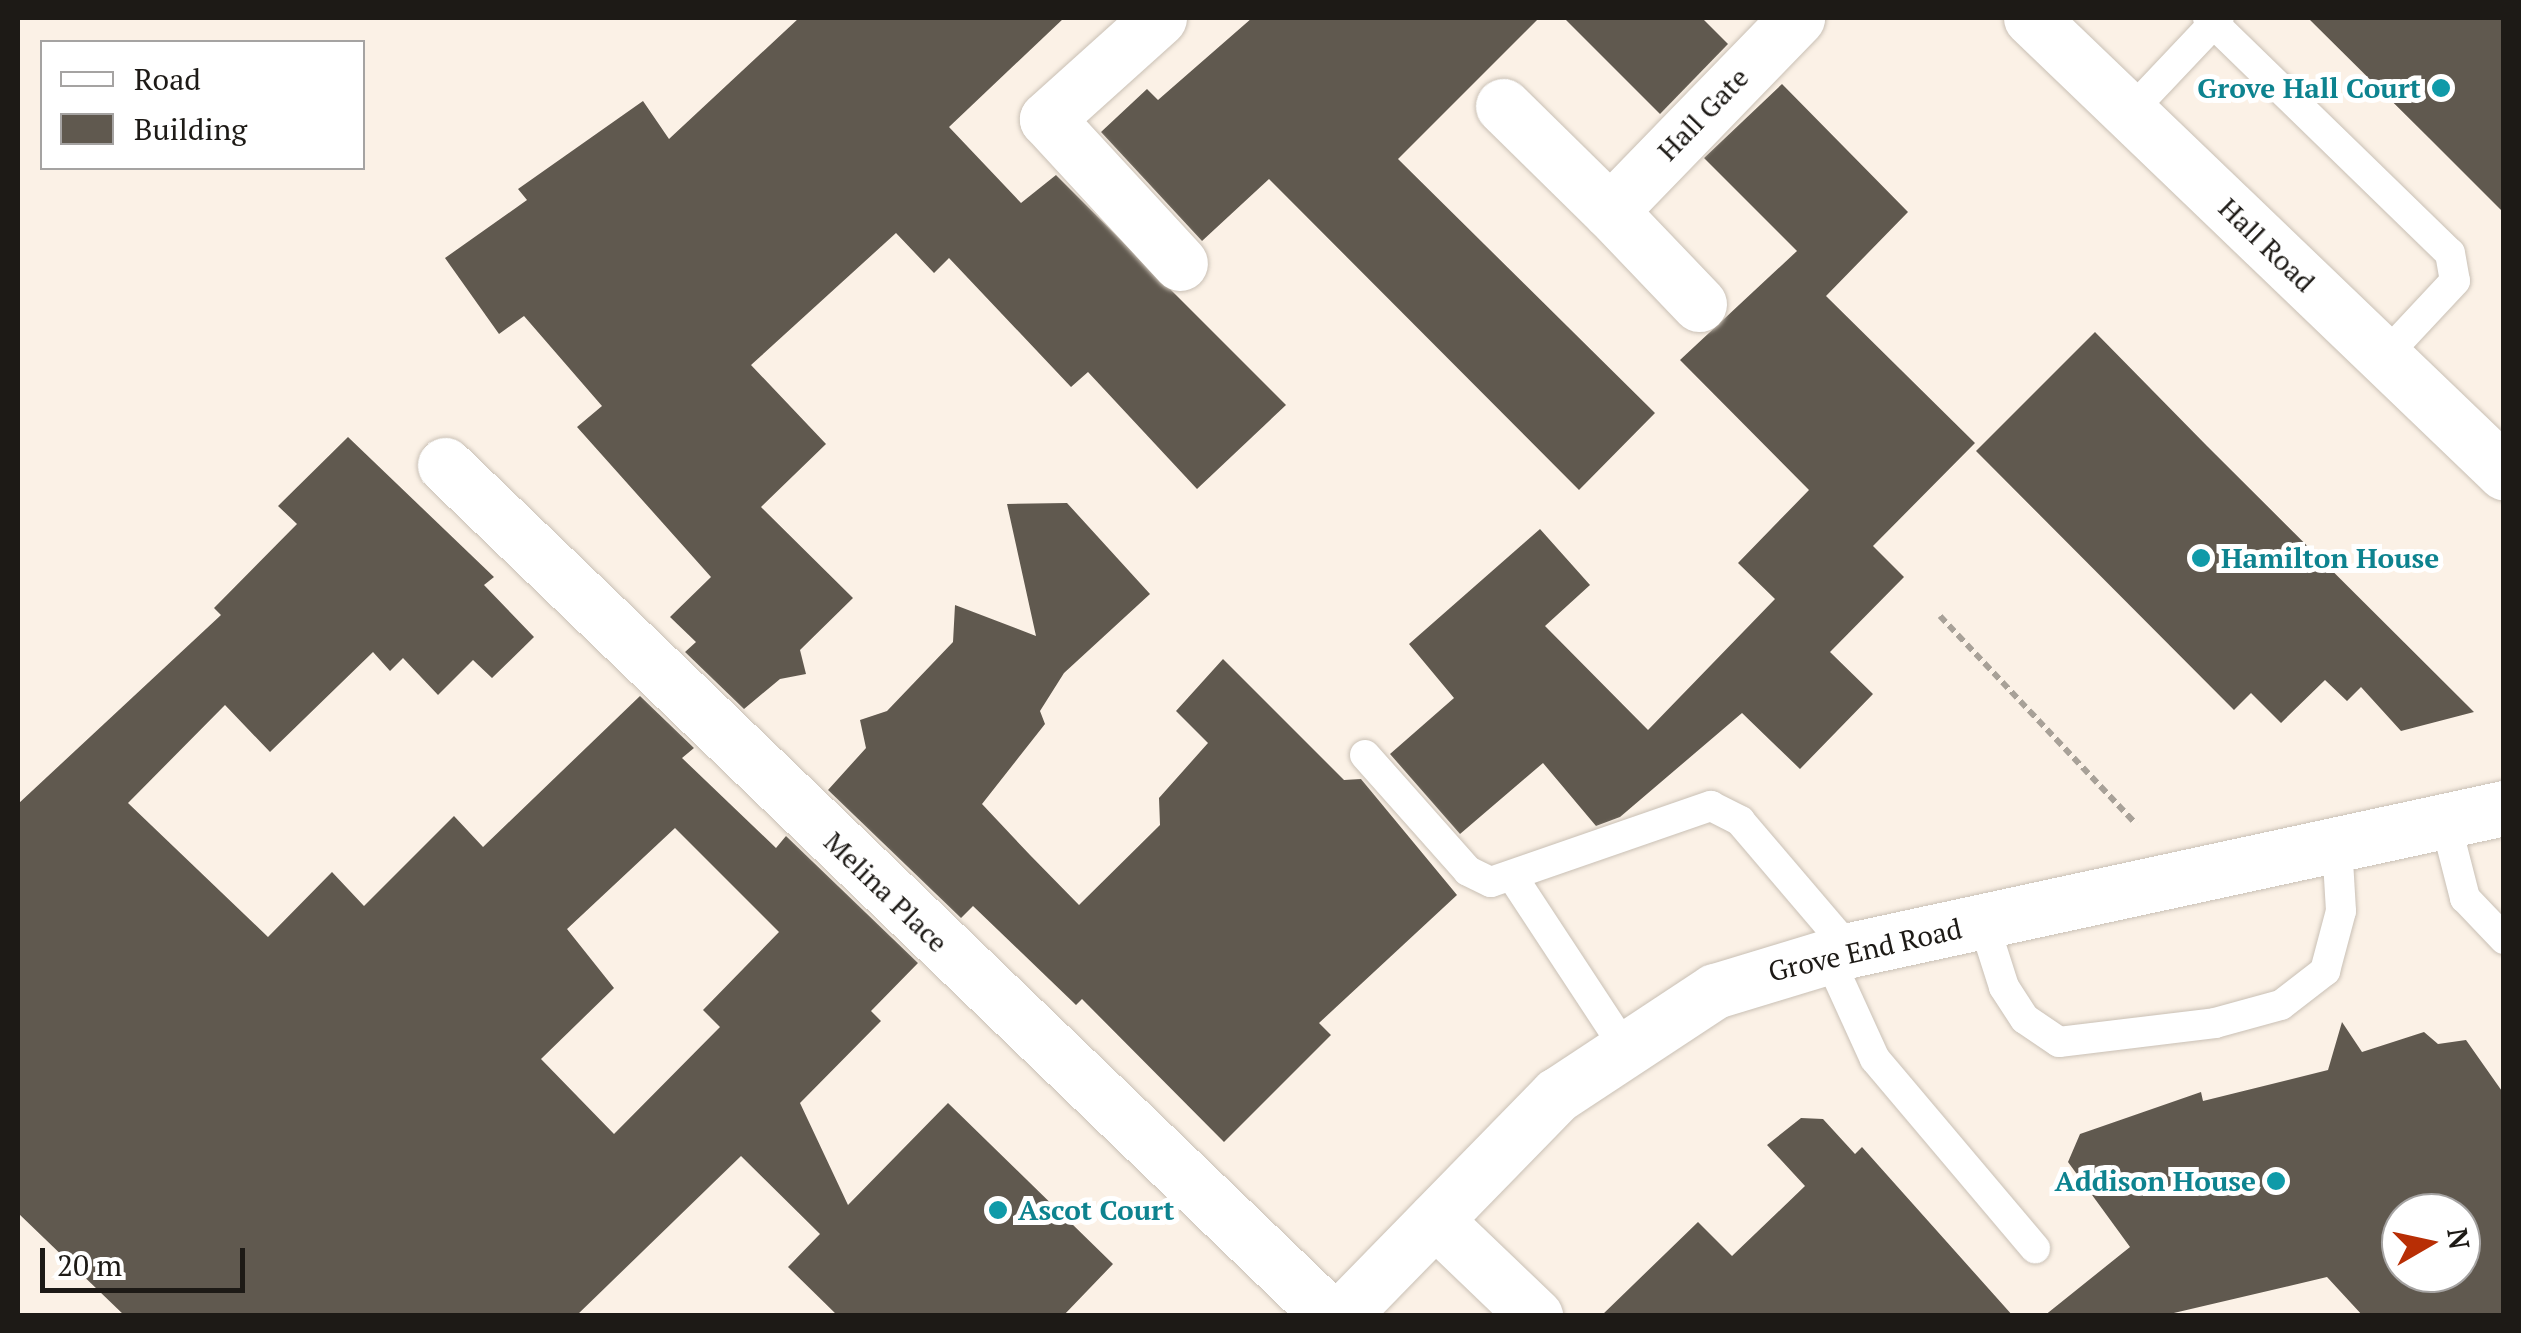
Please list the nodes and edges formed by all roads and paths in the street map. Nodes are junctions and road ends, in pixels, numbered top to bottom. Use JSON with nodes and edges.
{"nodes":[{"id":1,"x":1159,"y":18,"type":"edge"},
{"id":2,"x":1796,"y":18,"type":"edge"},
{"id":3,"x":2032,"y":18,"type":"edge"},
{"id":4,"x":2214,"y":19,"type":"edge"},
{"id":5,"x":1503,"y":106,"type":"dead end"},
{"id":6,"x":2130,"y":112,"type":"junction"},
{"id":7,"x":1610,"y":212,"type":"junction"},
{"id":8,"x":1180,"y":263,"type":"dead end"},
{"id":9,"x":1700,"y":304,"type":"dead end"},
{"id":10,"x":2383,"y":358,"type":"junction"},
{"id":11,"x":444,"y":465,"type":"dead end"},
{"id":12,"x":2504,"y":472,"type":"edge"},
{"id":13,"x":1940,"y":616,"type":"dead end"},
{"id":14,"x":1365,"y":756,"type":"dead end"},
{"id":15,"x":2504,"y":808,"type":"edge"},
{"id":16,"x":2445,"y":820,"type":"junction"},
{"id":17,"x":2337,"y":844,"type":"junction"},
{"id":18,"x":2184,"y":877,"type":"junction"},
{"id":19,"x":1514,"y":878,"type":"junction"},
{"id":20,"x":1983,"y":922,"type":"junction"},
{"id":21,"x":2504,"y":939,"type":"edge"},
{"id":22,"x":1839,"y":953,"type":"junction"},
{"id":23,"x":1623,"y":1045,"type":"junction"},
{"id":24,"x":1435,"y":1220,"type":"junction"},
{"id":25,"x":2034,"y":1248,"type":"dead end"},
{"id":26,"x":1330,"y":1316,"type":"edge"},
{"id":27,"x":1341,"y":1316,"type":"edge"},
{"id":28,"x":1535,"y":1316,"type":"edge"}],
"edges":[{"from":1,"to":8,"type":"street"},
{"from":2,"to":7,"type":"street","name":"Hall Gate"},
{"from":3,"to":6,"type":"street","name":"Hall Road"},
{"from":4,"to":6,"type":"lane"},
{"from":4,"to":10,"type":"lane"},
{"from":5,"to":7,"type":"street"},
{"from":6,"to":10,"type":"street","name":"Hall Road"},
{"from":7,"to":9,"type":"street"},
{"from":10,"to":12,"type":"street","name":"Hall Road"},
{"from":11,"to":26,"type":"street","name":"Melina Place"},
{"from":13,"to":18,"type":"path"},
{"from":14,"to":19,"type":"lane"},
{"from":15,"to":16,"type":"street","name":"Grove End Road"},
{"from":16,"to":17,"type":"street","name":"Grove End Road"},
{"from":16,"to":21,"type":"lane"},
{"from":17,"to":18,"type":"street","name":"Grove End Road"},
{"from":17,"to":20,"type":"lane"},
{"from":18,"to":20,"type":"street","name":"Grove End Road"},
{"from":19,"to":22,"type":"lane"},
{"from":19,"to":23,"type":"lane"},
{"from":20,"to":22,"type":"street","name":"Grove End Road"},
{"from":22,"to":23,"type":"street","name":"Grove End Road"},
{"from":22,"to":25,"type":"lane"},
{"from":23,"to":24,"type":"street","name":"Grove End Road"},
{"from":24,"to":27,"type":"street","name":"Grove End Road"},
{"from":24,"to":28,"type":"street"}]}
